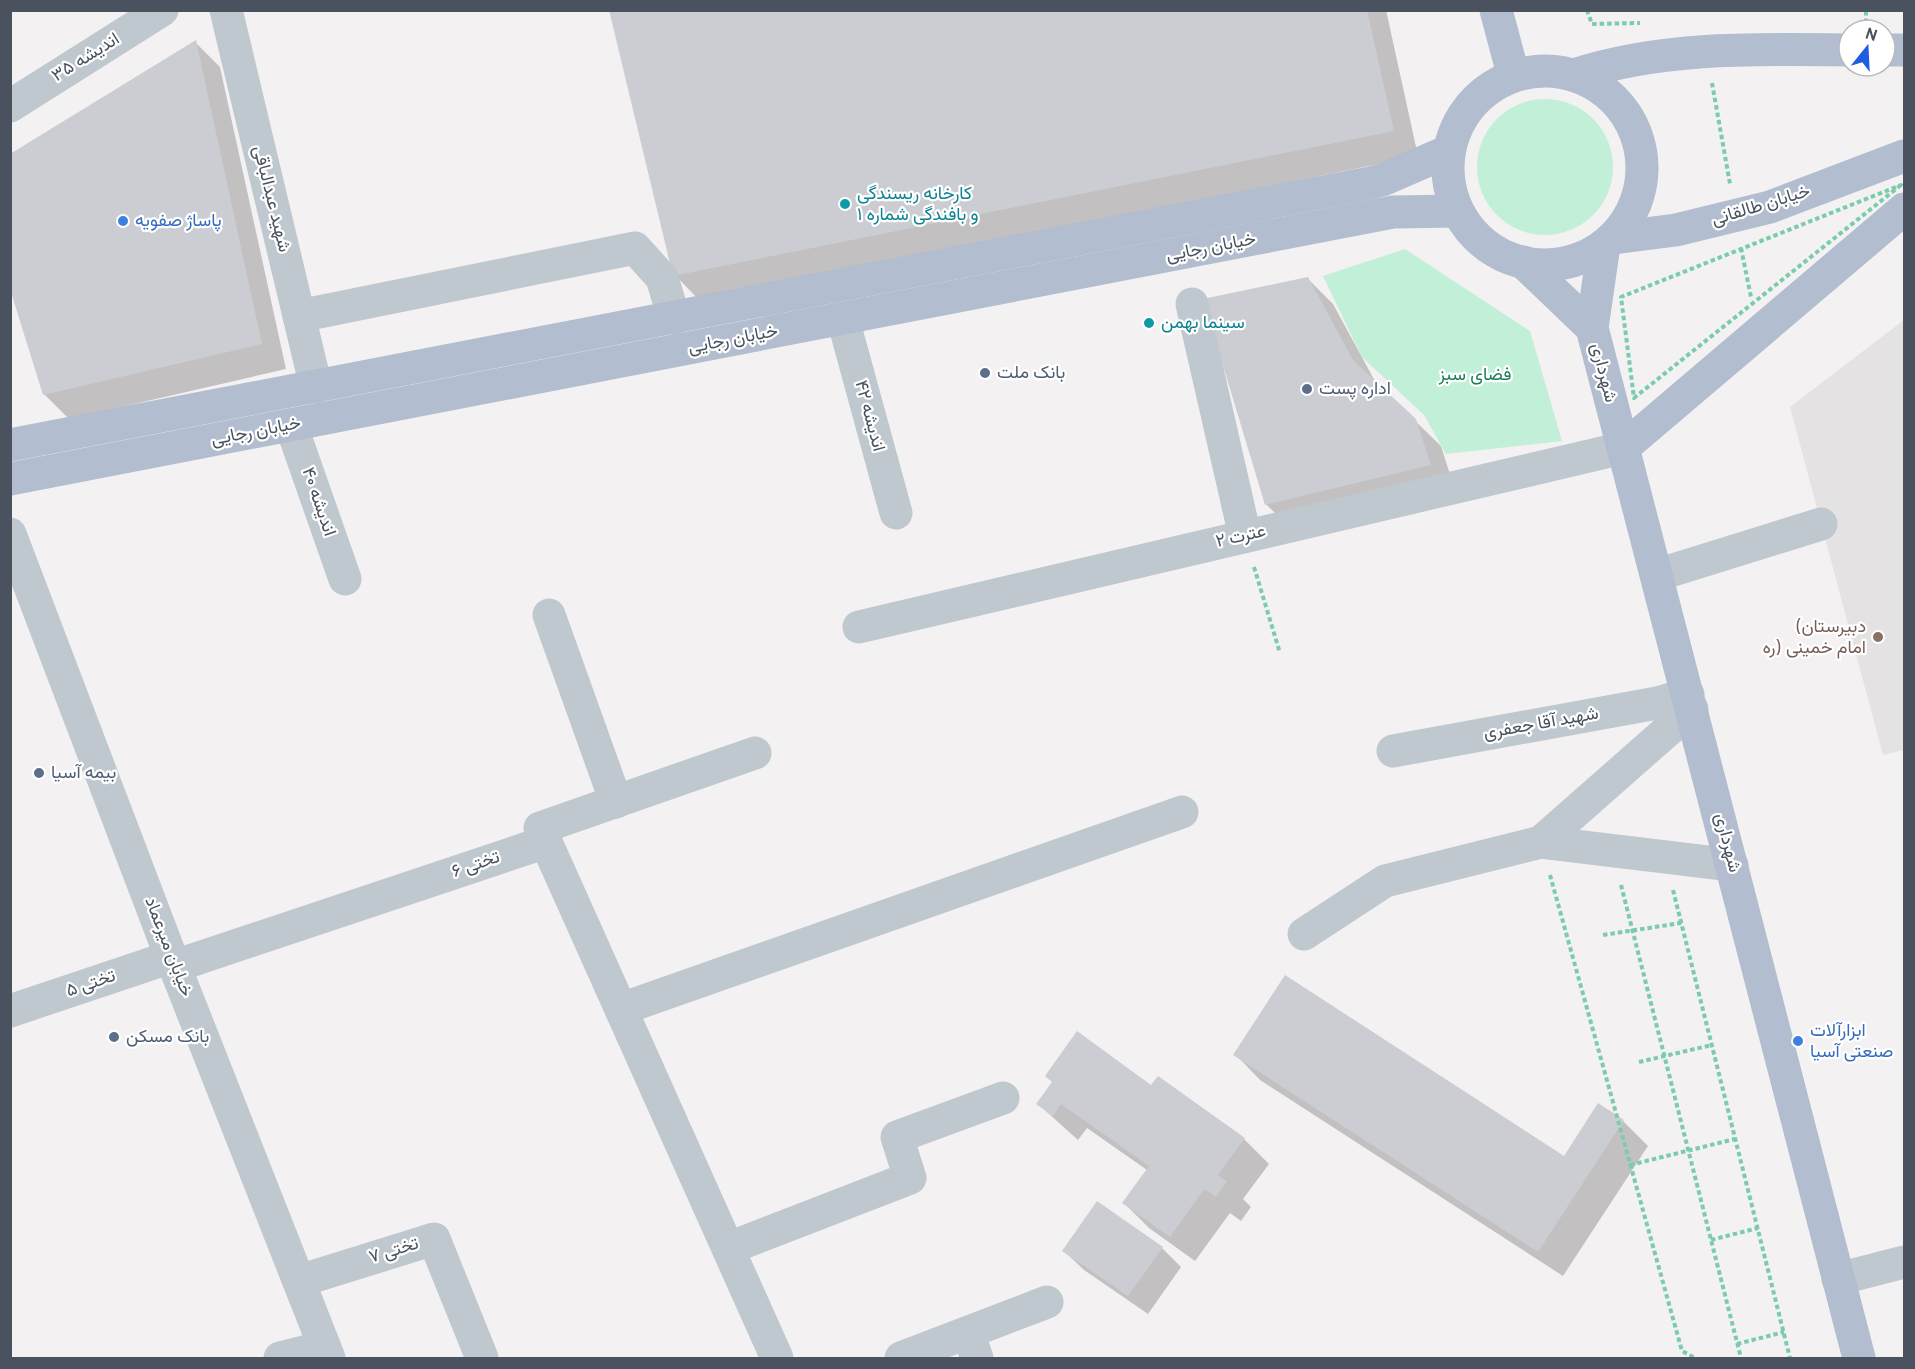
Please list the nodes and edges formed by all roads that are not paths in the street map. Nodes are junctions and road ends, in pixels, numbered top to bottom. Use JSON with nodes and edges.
{"nodes":[{"id":1,"x":162,"y":10,"type":"edge"},
{"id":2,"x":226,"y":10,"type":"edge"},
{"id":3,"x":1496,"y":10,"type":"edge"},
{"id":4,"x":1837,"y":50,"type":"edge"},
{"id":5,"x":1513,"y":74,"type":"junction"},
{"id":6,"x":1574,"y":75,"type":"junction"},
{"id":7,"x":10,"y":106,"type":"edge"},
{"id":8,"x":1449,"y":151,"type":"junction"},
{"id":9,"x":1905,"y":156,"type":"edge"},
{"id":10,"x":1905,"y":209,"type":"edge"},
{"id":11,"x":1457,"y":211,"type":"junction"},
{"id":12,"x":1608,"y":241,"type":"junction"},
{"id":13,"x":1523,"y":262,"type":"junction"},
{"id":14,"x":1192,"y":304,"type":"dead end"},
{"id":15,"x":299,"y":316,"type":"junction"},
{"id":16,"x":674,"y":318,"type":"junction"},
{"id":17,"x":843,"y":319,"type":"junction"},
{"id":18,"x":1592,"y":328,"type":"junction"},
{"id":19,"x":316,"y":387,"type":"junction"},
{"id":20,"x":291,"y":425,"type":"junction"},
{"id":21,"x":10,"y":445,"type":"edge"},
{"id":22,"x":1623,"y":448,"type":"junction"},
{"id":23,"x":10,"y":479,"type":"edge"},
{"id":24,"x":896,"y":513,"type":"dead end"},
{"id":25,"x":1821,"y":524,"type":"dead end"},
{"id":26,"x":10,"y":534,"type":"edge"},
{"id":27,"x":1245,"y":536,"type":"junction"},
{"id":28,"x":1657,"y":575,"type":"junction"},
{"id":29,"x":345,"y":579,"type":"dead end"},
{"id":30,"x":549,"y":615,"type":"dead end"},
{"id":31,"x":859,"y":627,"type":"dead end"},
{"id":32,"x":1690,"y":701,"type":"junction"},
{"id":33,"x":1393,"y":751,"type":"dead end"},
{"id":34,"x":755,"y":753,"type":"dead end"},
{"id":35,"x":616,"y":802,"type":"junction"},
{"id":36,"x":1182,"y":812,"type":"dead end"},
{"id":37,"x":546,"y":842,"type":"junction"},
{"id":38,"x":1541,"y":843,"type":"junction"},
{"id":39,"x":1732,"y":865,"type":"junction"},
{"id":40,"x":1304,"y":934,"type":"dead end"},
{"id":41,"x":173,"y":962,"type":"junction"},
{"id":42,"x":621,"y":1009,"type":"junction"},
{"id":43,"x":10,"y":1011,"type":"edge"},
{"id":44,"x":1003,"y":1098,"type":"dead end"},
{"id":45,"x":729,"y":1248,"type":"junction"},
{"id":46,"x":1905,"y":1262,"type":"edge"},
{"id":47,"x":1838,"y":1280,"type":"junction"},
{"id":48,"x":299,"y":1281,"type":"junction"},
{"id":49,"x":1047,"y":1302,"type":"dead end"},
{"id":50,"x":973,"y":1346,"type":"edge"},
{"id":51,"x":327,"y":1353,"type":"edge"},
{"id":52,"x":280,"y":1359,"type":"edge"},
{"id":53,"x":482,"y":1359,"type":"edge"},
{"id":54,"x":777,"y":1359,"type":"edge"},
{"id":55,"x":901,"y":1359,"type":"edge"},
{"id":56,"x":1858,"y":1359,"type":"edge"}],
"edges":[{"from":1,"to":7,"type":"street","name":"اندیشه ۳۵"},
{"from":2,"to":15,"type":"street","name":"شهید عبدالباقی"},
{"from":3,"to":5,"type":"main road"},
{"from":4,"to":6,"type":"main road"},
{"from":5,"to":6,"type":"main road"},
{"from":5,"to":8,"type":"main road"},
{"from":6,"to":12,"type":"main road"},
{"from":8,"to":11,"type":"main road"},
{"from":8,"to":16,"type":"main road","name":"خیابان رجایی"},
{"from":9,"to":12,"type":"main road","name":"خیابان طالقانی"},
{"from":10,"to":22,"type":"main road"},
{"from":11,"to":13,"type":"main road"},
{"from":11,"to":17,"type":"main road","name":"خیابان رجایی"},
{"from":12,"to":13,"type":"main road"},
{"from":12,"to":18,"type":"main road"},
{"from":13,"to":18,"type":"main road"},
{"from":14,"to":27,"type":"street"},
{"from":15,"to":16,"type":"street"},
{"from":15,"to":19,"type":"street","name":"شهید عبدالباقی"},
{"from":16,"to":19,"type":"main road","name":"خیابان رجایی"},
{"from":17,"to":20,"type":"main road","name":"خیابان رجایی"},
{"from":17,"to":24,"type":"street","name":"اندیشه ۴۲"},
{"from":18,"to":22,"type":"main road","name":"شهرداری"},
{"from":19,"to":21,"type":"main road","name":"خیابان رجایی"},
{"from":20,"to":23,"type":"main road","name":"خیابان رجایی"},
{"from":20,"to":29,"type":"street","name":"اندیشه ۴۰"},
{"from":22,"to":27,"type":"street","name":"عترت ۲"},
{"from":22,"to":28,"type":"main road","name":"شهرداری"},
{"from":25,"to":28,"type":"street"},
{"from":26,"to":41,"type":"street","name":"خیابان میرعماد"},
{"from":27,"to":31,"type":"street","name":"عترت ۲"},
{"from":28,"to":32,"type":"main road","name":"شهرداری"},
{"from":30,"to":35,"type":"street"},
{"from":32,"to":33,"type":"street","name":"شهید آقا جعفری"},
{"from":32,"to":38,"type":"street"},
{"from":32,"to":39,"type":"main road","name":"شهرداری"},
{"from":34,"to":35,"type":"street"},
{"from":35,"to":37,"type":"street"},
{"from":36,"to":42,"type":"street"},
{"from":37,"to":41,"type":"street","name":"تختی ۶"},
{"from":37,"to":42,"type":"street"},
{"from":38,"to":39,"type":"street"},
{"from":38,"to":40,"type":"street"},
{"from":39,"to":47,"type":"main road","name":"شهرداری"},
{"from":41,"to":43,"type":"street","name":"تختی ۵"},
{"from":41,"to":48,"type":"street","name":"خیابان میرعماد"},
{"from":42,"to":45,"type":"street"},
{"from":44,"to":45,"type":"street"},
{"from":45,"to":54,"type":"street"},
{"from":46,"to":47,"type":"street"},
{"from":47,"to":56,"type":"main road","name":"شهرداری"},
{"from":48,"to":51,"type":"street","name":"خیابان میرعماد"},
{"from":48,"to":53,"type":"street","name":"تختی ۷"},
{"from":49,"to":50,"type":"street"},
{"from":50,"to":55,"type":"street"},
{"from":51,"to":52,"type":"street"}]}
